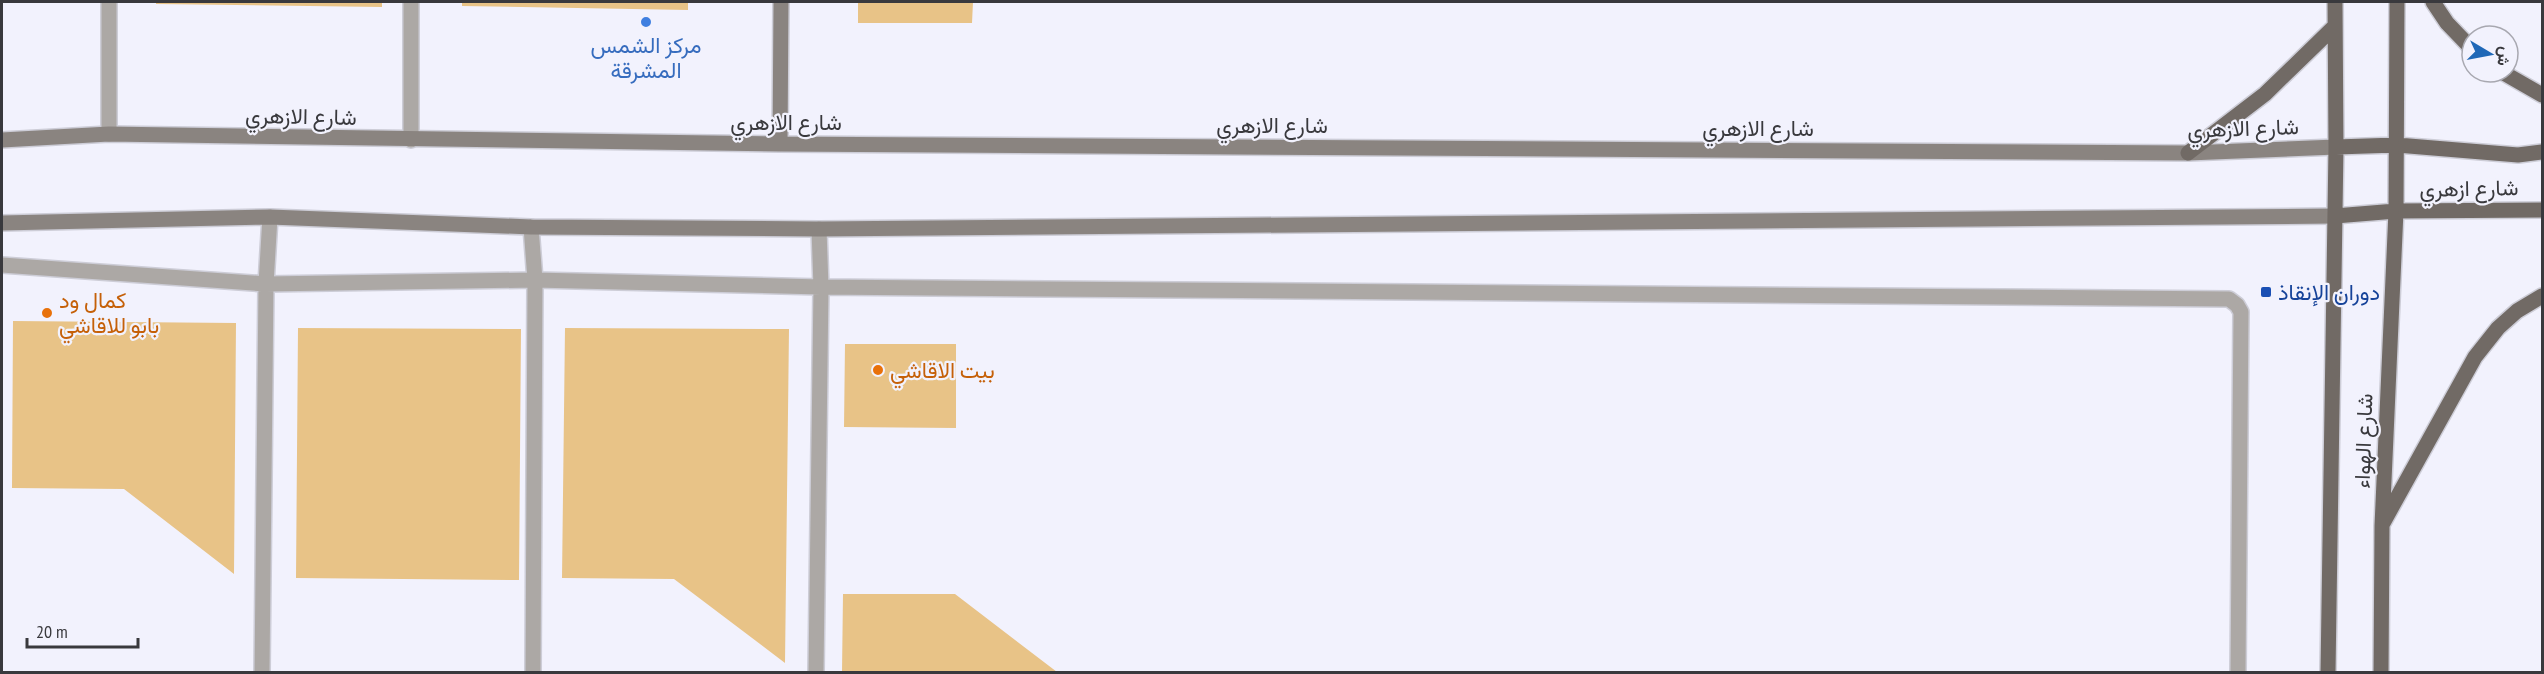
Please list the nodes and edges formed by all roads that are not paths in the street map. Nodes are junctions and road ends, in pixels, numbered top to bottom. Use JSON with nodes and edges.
{"nodes":[{"id":1,"x":109,"y":2,"type":"edge"},
{"id":2,"x":411,"y":2,"type":"edge"},
{"id":3,"x":781,"y":2,"type":"edge"},
{"id":4,"x":2335,"y":2,"type":"edge"},
{"id":5,"x":2397,"y":2,"type":"edge"},
{"id":6,"x":2433,"y":2,"type":"edge"},
{"id":7,"x":2335,"y":26,"type":"junction"},
{"id":8,"x":2460,"y":37,"type":"edge"},
{"id":9,"x":2520,"y":82,"type":"edge"},
{"id":10,"x":2542,"y":95,"type":"edge"},
{"id":11,"x":109,"y":134,"type":"junction"},
{"id":12,"x":2,"y":140,"type":"edge"},
{"id":13,"x":411,"y":140,"type":"junction"},
{"id":14,"x":780,"y":144,"type":"junction"},
{"id":15,"x":2397,"y":145,"type":"junction"},
{"id":16,"x":2336,"y":147,"type":"junction"},
{"id":17,"x":2542,"y":152,"type":"edge"},
{"id":18,"x":2188,"y":153,"type":"junction"},
{"id":19,"x":2542,"y":210,"type":"edge"},
{"id":20,"x":2396,"y":211,"type":"junction"},
{"id":21,"x":2335,"y":216,"type":"junction"},
{"id":22,"x":270,"y":217,"type":"junction"},
{"id":23,"x":2,"y":223,"type":"edge"},
{"id":24,"x":531,"y":227,"type":"junction"},
{"id":25,"x":819,"y":229,"type":"junction"},
{"id":26,"x":2,"y":264,"type":"edge"},
{"id":27,"x":535,"y":280,"type":"junction"},
{"id":28,"x":266,"y":284,"type":"junction"},
{"id":29,"x":821,"y":288,"type":"junction"},
{"id":30,"x":2542,"y":296,"type":"edge"},
{"id":31,"x":2382,"y":526,"type":"junction"},
{"id":32,"x":262,"y":672,"type":"edge"},
{"id":33,"x":533,"y":672,"type":"edge"},
{"id":34,"x":816,"y":672,"type":"edge"},
{"id":35,"x":2238,"y":672,"type":"edge"},
{"id":36,"x":2328,"y":672,"type":"edge"},
{"id":37,"x":2381,"y":672,"type":"edge"}],
"edges":[{"from":1,"to":11,"type":"street"},
{"from":2,"to":13,"type":"street"},
{"from":3,"to":14,"type":"street"},
{"from":4,"to":7,"type":"main road","name":"شارع الهواء"},
{"from":5,"to":15,"type":"main road","name":"شارع الهواء"},
{"from":6,"to":8,"type":"main road"},
{"from":7,"to":16,"type":"main road","name":"شارع الهواء"},
{"from":7,"to":18,"type":"main road"},
{"from":9,"to":10,"type":"main road"},
{"from":11,"to":12,"type":"street","name":"شارع الازهري"},
{"from":11,"to":13,"type":"street","name":"شارع الازهري"},
{"from":13,"to":14,"type":"street","name":"شارع الازهري"},
{"from":14,"to":18,"type":"street","name":"شارع الازهري"},
{"from":15,"to":16,"type":"main road","name":"شارع الازهري"},
{"from":15,"to":17,"type":"main road","name":"شارع الازهري"},
{"from":15,"to":20,"type":"main road","name":"شارع الهواء"},
{"from":16,"to":18,"type":"street","name":"شارع الازهري"},
{"from":16,"to":21,"type":"main road","name":"شارع الهواء"},
{"from":19,"to":20,"type":"main road","name":"شارع ازهري"},
{"from":20,"to":21,"type":"main road"},
{"from":20,"to":31,"type":"main road","name":"شارع الهواء"},
{"from":21,"to":25,"type":"street"},
{"from":21,"to":36,"type":"main road","name":"شارع الهواء"},
{"from":22,"to":23,"type":"street"},
{"from":22,"to":24,"type":"street"},
{"from":22,"to":28,"type":"street"},
{"from":24,"to":25,"type":"street"},
{"from":24,"to":27,"type":"street"},
{"from":25,"to":29,"type":"street"},
{"from":26,"to":28,"type":"street"},
{"from":27,"to":28,"type":"street"},
{"from":27,"to":29,"type":"street"},
{"from":27,"to":33,"type":"street"},
{"from":28,"to":32,"type":"street"},
{"from":29,"to":34,"type":"street"},
{"from":29,"to":35,"type":"street"},
{"from":30,"to":31,"type":"main road"},
{"from":31,"to":37,"type":"main road","name":"شارع الهواء"}]}
